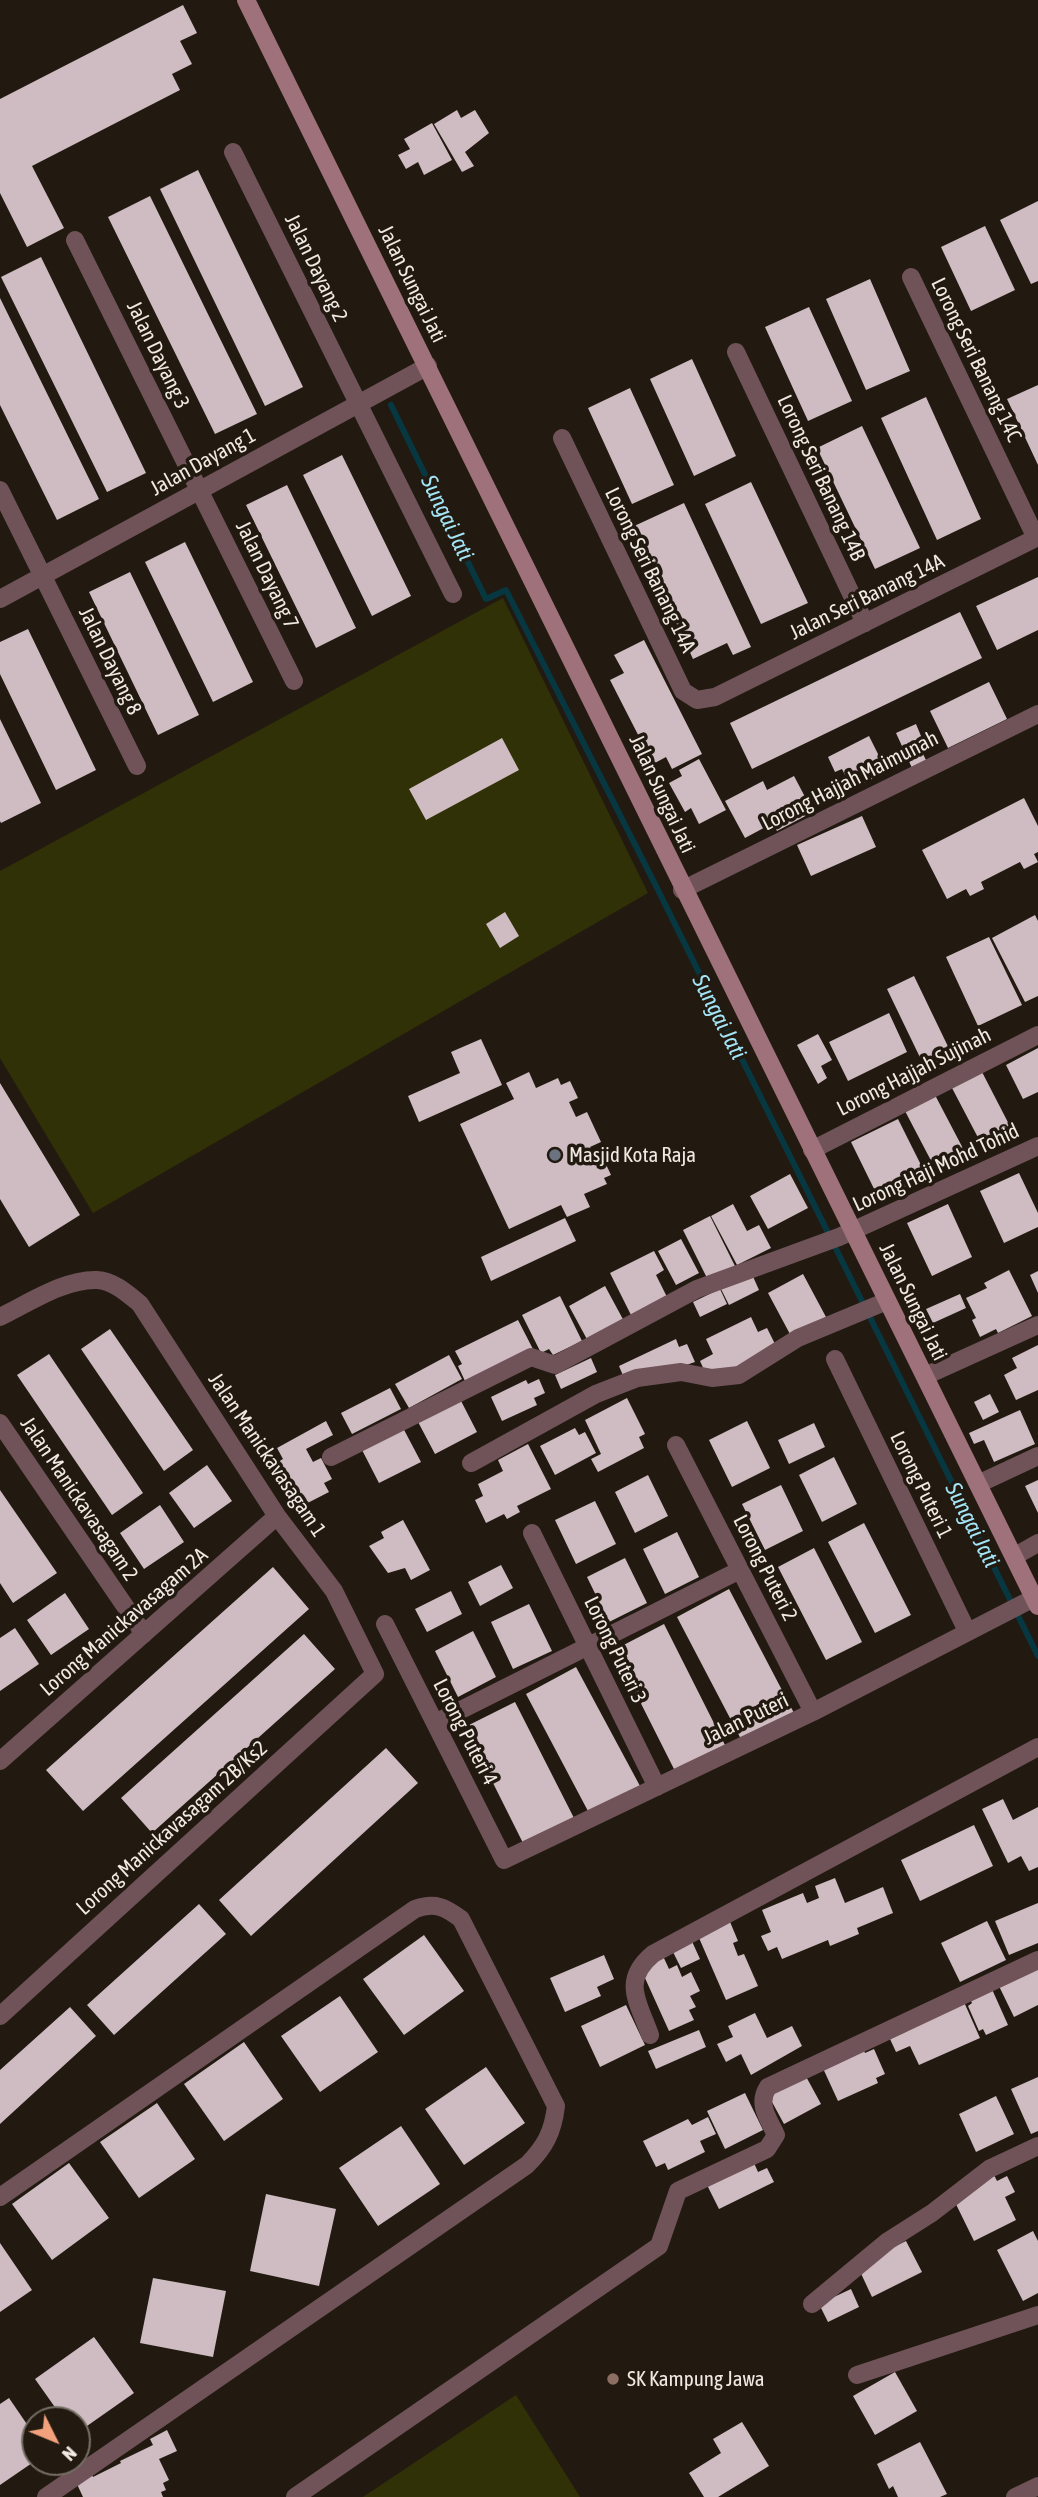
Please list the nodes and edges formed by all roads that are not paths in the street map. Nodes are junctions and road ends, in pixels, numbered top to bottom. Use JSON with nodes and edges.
{"nodes":[{"id":1,"x":246,"y":0,"type":"edge"},
{"id":2,"x":233,"y":152,"type":"dead end"},
{"id":3,"x":75,"y":240,"type":"dead end"},
{"id":4,"x":911,"y":277,"type":"dead end"},
{"id":5,"x":736,"y":352,"type":"dead end"},
{"id":6,"x":428,"y":366,"type":"junction"},
{"id":7,"x":358,"y":404,"type":"junction"},
{"id":8,"x":562,"y":438,"type":"dead end"},
{"id":9,"x":0,"y":490,"type":"edge"},
{"id":10,"x":200,"y":490,"type":"junction"},
{"id":11,"x":1037,"y":537,"type":"edge"},
{"id":12,"x":43,"y":576,"type":"junction"},
{"id":13,"x":453,"y":594,"type":"dead end"},
{"id":14,"x":0,"y":599,"type":"edge"},
{"id":15,"x":865,"y":623,"type":"junction"},
{"id":16,"x":294,"y":681,"type":"dead end"},
{"id":17,"x":715,"y":697,"type":"joint"},
{"id":18,"x":1038,"y":714,"type":"edge"},
{"id":19,"x":137,"y":766,"type":"dead end"},
{"id":20,"x":682,"y":890,"type":"junction"},
{"id":21,"x":1038,"y":1035,"type":"edge"},
{"id":22,"x":1038,"y":1146,"type":"edge"},
{"id":23,"x":812,"y":1150,"type":"junction"},
{"id":24,"x":838,"y":1237,"type":"junction"},
{"id":25,"x":873,"y":1306,"type":"junction"},
{"id":26,"x":0,"y":1317,"type":"edge"},
{"id":27,"x":1038,"y":1325,"type":"edge"},
{"id":28,"x":835,"y":1359,"type":"dead end"},
{"id":29,"x":925,"y":1376,"type":"junction"},
{"id":30,"x":0,"y":1423,"type":"edge"},
{"id":31,"x":676,"y":1445,"type":"dead end"},
{"id":32,"x":1038,"y":1456,"type":"edge"},
{"id":33,"x":331,"y":1457,"type":"dead end"},
{"id":34,"x":471,"y":1463,"type":"dead end"},
{"id":35,"x":978,"y":1485,"type":"junction"},
{"id":36,"x":278,"y":1516,"type":"junction"},
{"id":37,"x":532,"y":1534,"type":"dead end"},
{"id":38,"x":1038,"y":1543,"type":"edge"},
{"id":39,"x":1015,"y":1556,"type":"junction"},
{"id":40,"x":740,"y":1570,"type":"junction"},
{"id":41,"x":1032,"y":1603,"type":"edge"},
{"id":42,"x":386,"y":1624,"type":"dead end"},
{"id":43,"x":967,"y":1631,"type":"junction"},
{"id":44,"x":144,"y":1634,"type":"junction"},
{"id":45,"x":588,"y":1646,"type":"junction"},
{"id":46,"x":375,"y":1674,"type":"joint"},
{"id":47,"x":813,"y":1712,"type":"junction"},
{"id":48,"x":435,"y":1723,"type":"junction"},
{"id":49,"x":1038,"y":1747,"type":"edge"},
{"id":50,"x":0,"y":1760,"type":"edge"},
{"id":51,"x":657,"y":1787,"type":"junction"},
{"id":52,"x":504,"y":1860,"type":"joint"},
{"id":53,"x":1038,"y":1960,"type":"edge"},
{"id":54,"x":0,"y":2016,"type":"edge"},
{"id":55,"x":650,"y":2035,"type":"dead end"},
{"id":56,"x":1038,"y":2146,"type":"edge"},
{"id":57,"x":0,"y":2197,"type":"edge"},
{"id":58,"x":812,"y":2304,"type":"dead end"},
{"id":59,"x":1038,"y":2315,"type":"edge"},
{"id":60,"x":857,"y":2375,"type":"dead end"},
{"id":61,"x":1038,"y":2486,"type":"edge"},
{"id":62,"x":46,"y":2497,"type":"edge"},
{"id":63,"x":295,"y":2497,"type":"edge"},
{"id":64,"x":1015,"y":2497,"type":"edge"}],
"edges":[{"from":1,"to":6,"type":"main road","name":"Jalan Sungai Jati"},
{"from":2,"to":7,"type":"street","name":"Jalan Dayang 2"},
{"from":3,"to":10,"type":"street","name":"Jalan Dayang 3"},
{"from":4,"to":11,"type":"street","name":"Lorong Seri Banang 14C"},
{"from":5,"to":15,"type":"street","name":"Lorong Seri Banang 14B"},
{"from":6,"to":7,"type":"street","name":"Jalan Dayang 1"},
{"from":6,"to":20,"type":"main road","name":"Jalan Sungai Jati"},
{"from":7,"to":10,"type":"street","name":"Jalan Dayang 1"},
{"from":7,"to":13,"type":"street","name":"Jalan Dayang 2"},
{"from":8,"to":17,"type":"street","name":"Lorong Seri Banang 14A"},
{"from":9,"to":12,"type":"street","name":"Jalan Dayang 8"},
{"from":10,"to":12,"type":"street","name":"Jalan Dayang 1"},
{"from":10,"to":16,"type":"street","name":"Jalan Dayang 7"},
{"from":11,"to":15,"type":"street","name":"Jalan Seri Banang 14A"},
{"from":12,"to":14,"type":"street","name":"Jalan Dayang 1"},
{"from":12,"to":19,"type":"street","name":"Jalan Dayang 8"},
{"from":15,"to":17,"type":"street","name":"Jalan Seri Banang 14A"},
{"from":18,"to":20,"type":"street","name":"Lorong Hajjah Maimunah"},
{"from":20,"to":23,"type":"main road","name":"Jalan Sungai Jati"},
{"from":21,"to":23,"type":"street","name":"Lorong Hajjah Sujinah"},
{"from":22,"to":24,"type":"street","name":"Lorong Haji Mohd Tohid"},
{"from":23,"to":24,"type":"main road","name":"Jalan Sungai Jati"},
{"from":24,"to":25,"type":"main road","name":"Jalan Sungai Jati"},
{"from":24,"to":33,"type":"street","name":"Lorong Haji Mohd Tohid"},
{"from":25,"to":29,"type":"main road","name":"Jalan Sungai Jati"},
{"from":25,"to":34,"type":"street"},
{"from":26,"to":36,"type":"street","name":"Jalan Manickavasagam 1"},
{"from":27,"to":29,"type":"street"},
{"from":28,"to":43,"type":"street","name":"Lorong Puteri 1"},
{"from":29,"to":35,"type":"main road","name":"Jalan Sungai Jati"},
{"from":30,"to":44,"type":"street","name":"Jalan Manickavasagam 2"},
{"from":31,"to":40,"type":"street","name":"Lorong Puteri 2"},
{"from":32,"to":35,"type":"street"},
{"from":35,"to":39,"type":"main road","name":"Jalan Sungai Jati"},
{"from":36,"to":44,"type":"street","name":"Lorong Manickavasagam 2A"},
{"from":36,"to":46,"type":"street","name":"Jalan Manickavasagam 1"},
{"from":37,"to":45,"type":"street","name":"Lorong Puteri 3"},
{"from":38,"to":39,"type":"street"},
{"from":39,"to":41,"type":"main road","name":"Jalan Sungai Jati"},
{"from":40,"to":45,"type":"street"},
{"from":40,"to":47,"type":"street","name":"Lorong Puteri 2"},
{"from":41,"to":43,"type":"street","name":"Jalan Puteri"},
{"from":42,"to":48,"type":"street","name":"Lorong Puteri 4"},
{"from":43,"to":47,"type":"street","name":"Jalan Puteri"},
{"from":44,"to":50,"type":"street","name":"Lorong Manickavasagam 2A"},
{"from":45,"to":48,"type":"street"},
{"from":45,"to":51,"type":"street","name":"Lorong Puteri 3"},
{"from":46,"to":54,"type":"street","name":"Lorong Manickavasagam 2B/Ks2"},
{"from":47,"to":51,"type":"street","name":"Jalan Puteri"},
{"from":48,"to":52,"type":"street","name":"Lorong Puteri 4"},
{"from":49,"to":55,"type":"street"},
{"from":51,"to":52,"type":"street","name":"Jalan Puteri"},
{"from":53,"to":63,"type":"street"},
{"from":56,"to":58,"type":"street"},
{"from":57,"to":62,"type":"street"},
{"from":59,"to":60,"type":"street"},
{"from":61,"to":64,"type":"street"}]}
